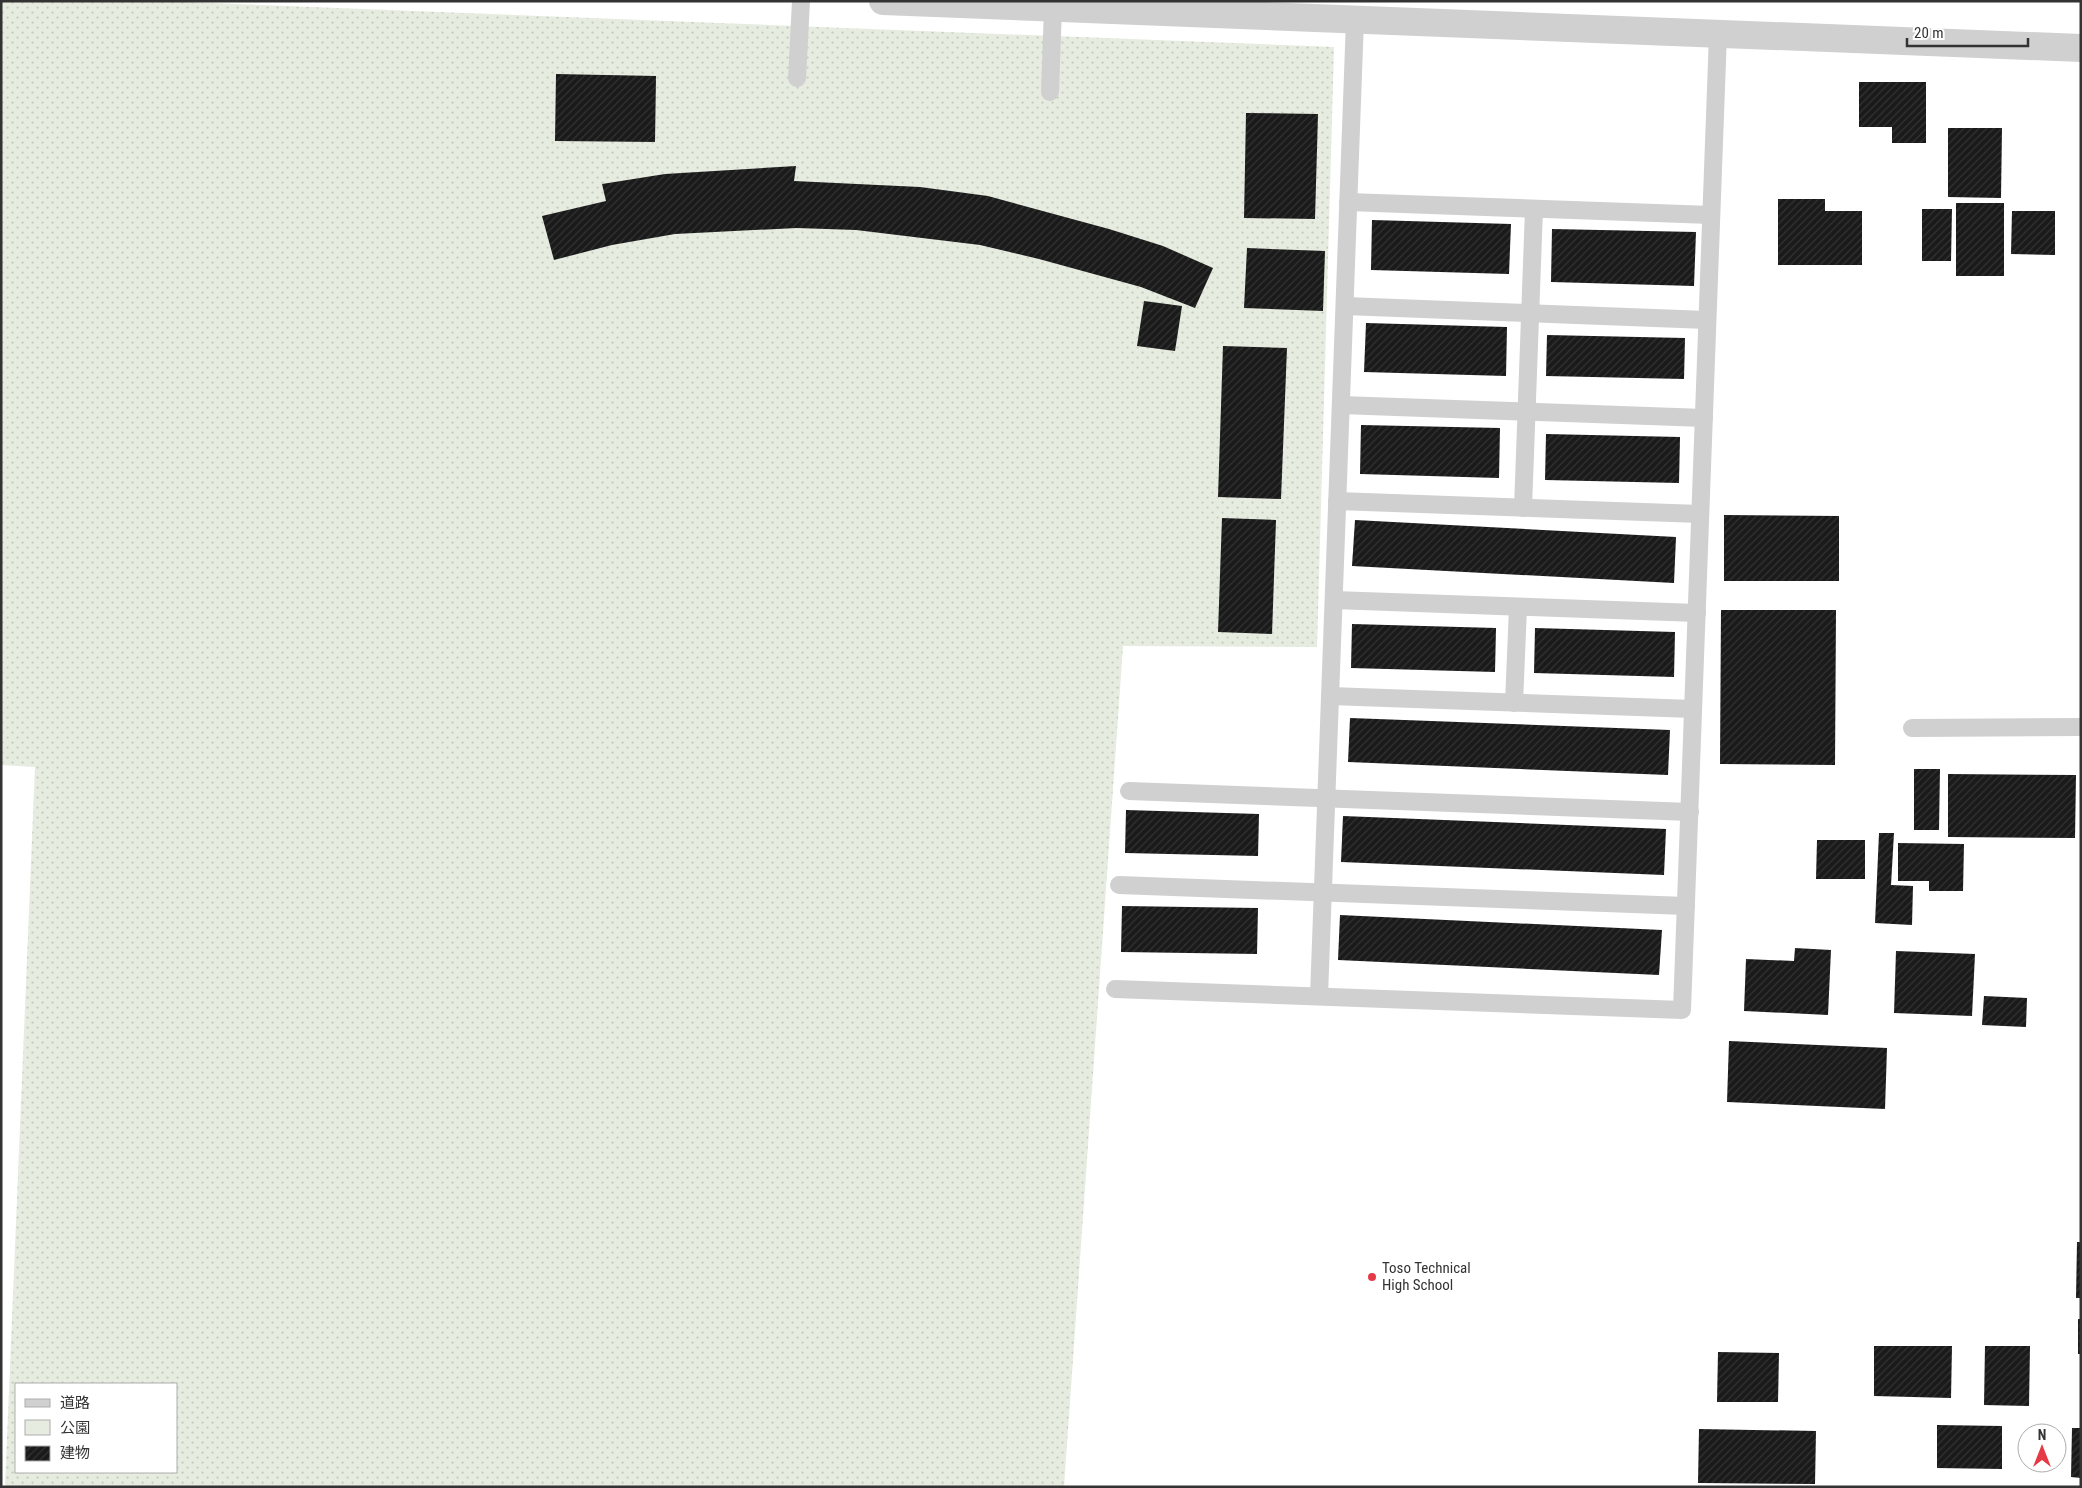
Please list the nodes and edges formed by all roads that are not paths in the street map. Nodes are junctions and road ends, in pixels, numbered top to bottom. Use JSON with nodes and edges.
{"nodes":[{"id":1,"x":800,"y":1,"type":"edge"},
{"id":2,"x":883,"y":1,"type":"edge"},
{"id":3,"x":1053,"y":8,"type":"junction"},
{"id":4,"x":1355,"y":20,"type":"junction"},
{"id":5,"x":1718,"y":34,"type":"junction"},
{"id":6,"x":2081,"y":48,"type":"edge"},
{"id":7,"x":797,"y":78,"type":"dead end"},
{"id":8,"x":1050,"y":92,"type":"dead end"},
{"id":9,"x":1348,"y":202,"type":"junction"},
{"id":10,"x":1534,"y":209,"type":"junction"},
{"id":11,"x":1711,"y":215,"type":"junction"},
{"id":12,"x":1345,"y":306,"type":"junction"},
{"id":13,"x":1530,"y":313,"type":"junction"},
{"id":14,"x":1707,"y":320,"type":"junction"},
{"id":15,"x":1341,"y":405,"type":"junction"},
{"id":16,"x":1526,"y":412,"type":"junction"},
{"id":17,"x":1704,"y":418,"type":"junction"},
{"id":18,"x":1338,"y":501,"type":"junction"},
{"id":19,"x":1523,"y":508,"type":"junction"},
{"id":20,"x":1700,"y":514,"type":"junction"},
{"id":21,"x":1334,"y":600,"type":"junction"},
{"id":22,"x":1518,"y":607,"type":"junction"},
{"id":23,"x":1697,"y":613,"type":"junction"},
{"id":24,"x":1330,"y":696,"type":"junction"},
{"id":25,"x":1514,"y":703,"type":"junction"},
{"id":26,"x":1694,"y":709,"type":"junction"},
{"id":27,"x":2081,"y":727,"type":"edge"},
{"id":28,"x":1912,"y":728,"type":"dead end"},
{"id":29,"x":1129,"y":791,"type":"dead end"},
{"id":30,"x":1326,"y":798,"type":"junction"},
{"id":31,"x":1690,"y":812,"type":"junction"},
{"id":32,"x":1119,"y":885,"type":"dead end"},
{"id":33,"x":1323,"y":893,"type":"junction"},
{"id":34,"x":1686,"y":906,"type":"junction"},
{"id":35,"x":1115,"y":989,"type":"dead end"},
{"id":36,"x":1319,"y":996,"type":"junction"}],
"edges":[{"from":1,"to":7,"type":"lane"},
{"from":2,"to":3,"type":"street"},
{"from":3,"to":4,"type":"street"},
{"from":3,"to":8,"type":"lane"},
{"from":4,"to":5,"type":"street"},
{"from":4,"to":9,"type":"lane"},
{"from":5,"to":6,"type":"street"},
{"from":5,"to":11,"type":"lane"},
{"from":9,"to":10,"type":"lane"},
{"from":9,"to":12,"type":"lane"},
{"from":10,"to":11,"type":"lane"},
{"from":10,"to":13,"type":"lane"},
{"from":11,"to":14,"type":"lane"},
{"from":12,"to":13,"type":"lane"},
{"from":12,"to":15,"type":"lane"},
{"from":13,"to":14,"type":"lane"},
{"from":13,"to":16,"type":"lane"},
{"from":14,"to":17,"type":"lane"},
{"from":15,"to":16,"type":"lane"},
{"from":15,"to":18,"type":"lane"},
{"from":16,"to":17,"type":"lane"},
{"from":16,"to":19,"type":"lane"},
{"from":17,"to":20,"type":"lane"},
{"from":18,"to":19,"type":"lane"},
{"from":18,"to":21,"type":"lane"},
{"from":19,"to":20,"type":"lane"},
{"from":20,"to":23,"type":"lane"},
{"from":21,"to":22,"type":"lane"},
{"from":21,"to":24,"type":"lane"},
{"from":22,"to":23,"type":"lane"},
{"from":22,"to":25,"type":"lane"},
{"from":23,"to":26,"type":"lane"},
{"from":24,"to":25,"type":"lane"},
{"from":24,"to":30,"type":"lane"},
{"from":25,"to":26,"type":"lane"},
{"from":26,"to":31,"type":"lane"},
{"from":27,"to":28,"type":"lane"},
{"from":29,"to":30,"type":"lane"},
{"from":30,"to":31,"type":"lane"},
{"from":30,"to":33,"type":"lane"},
{"from":31,"to":34,"type":"lane"},
{"from":32,"to":33,"type":"lane"},
{"from":33,"to":34,"type":"lane"},
{"from":33,"to":36,"type":"lane"},
{"from":34,"to":36,"type":"lane"},
{"from":35,"to":36,"type":"lane"}]}
